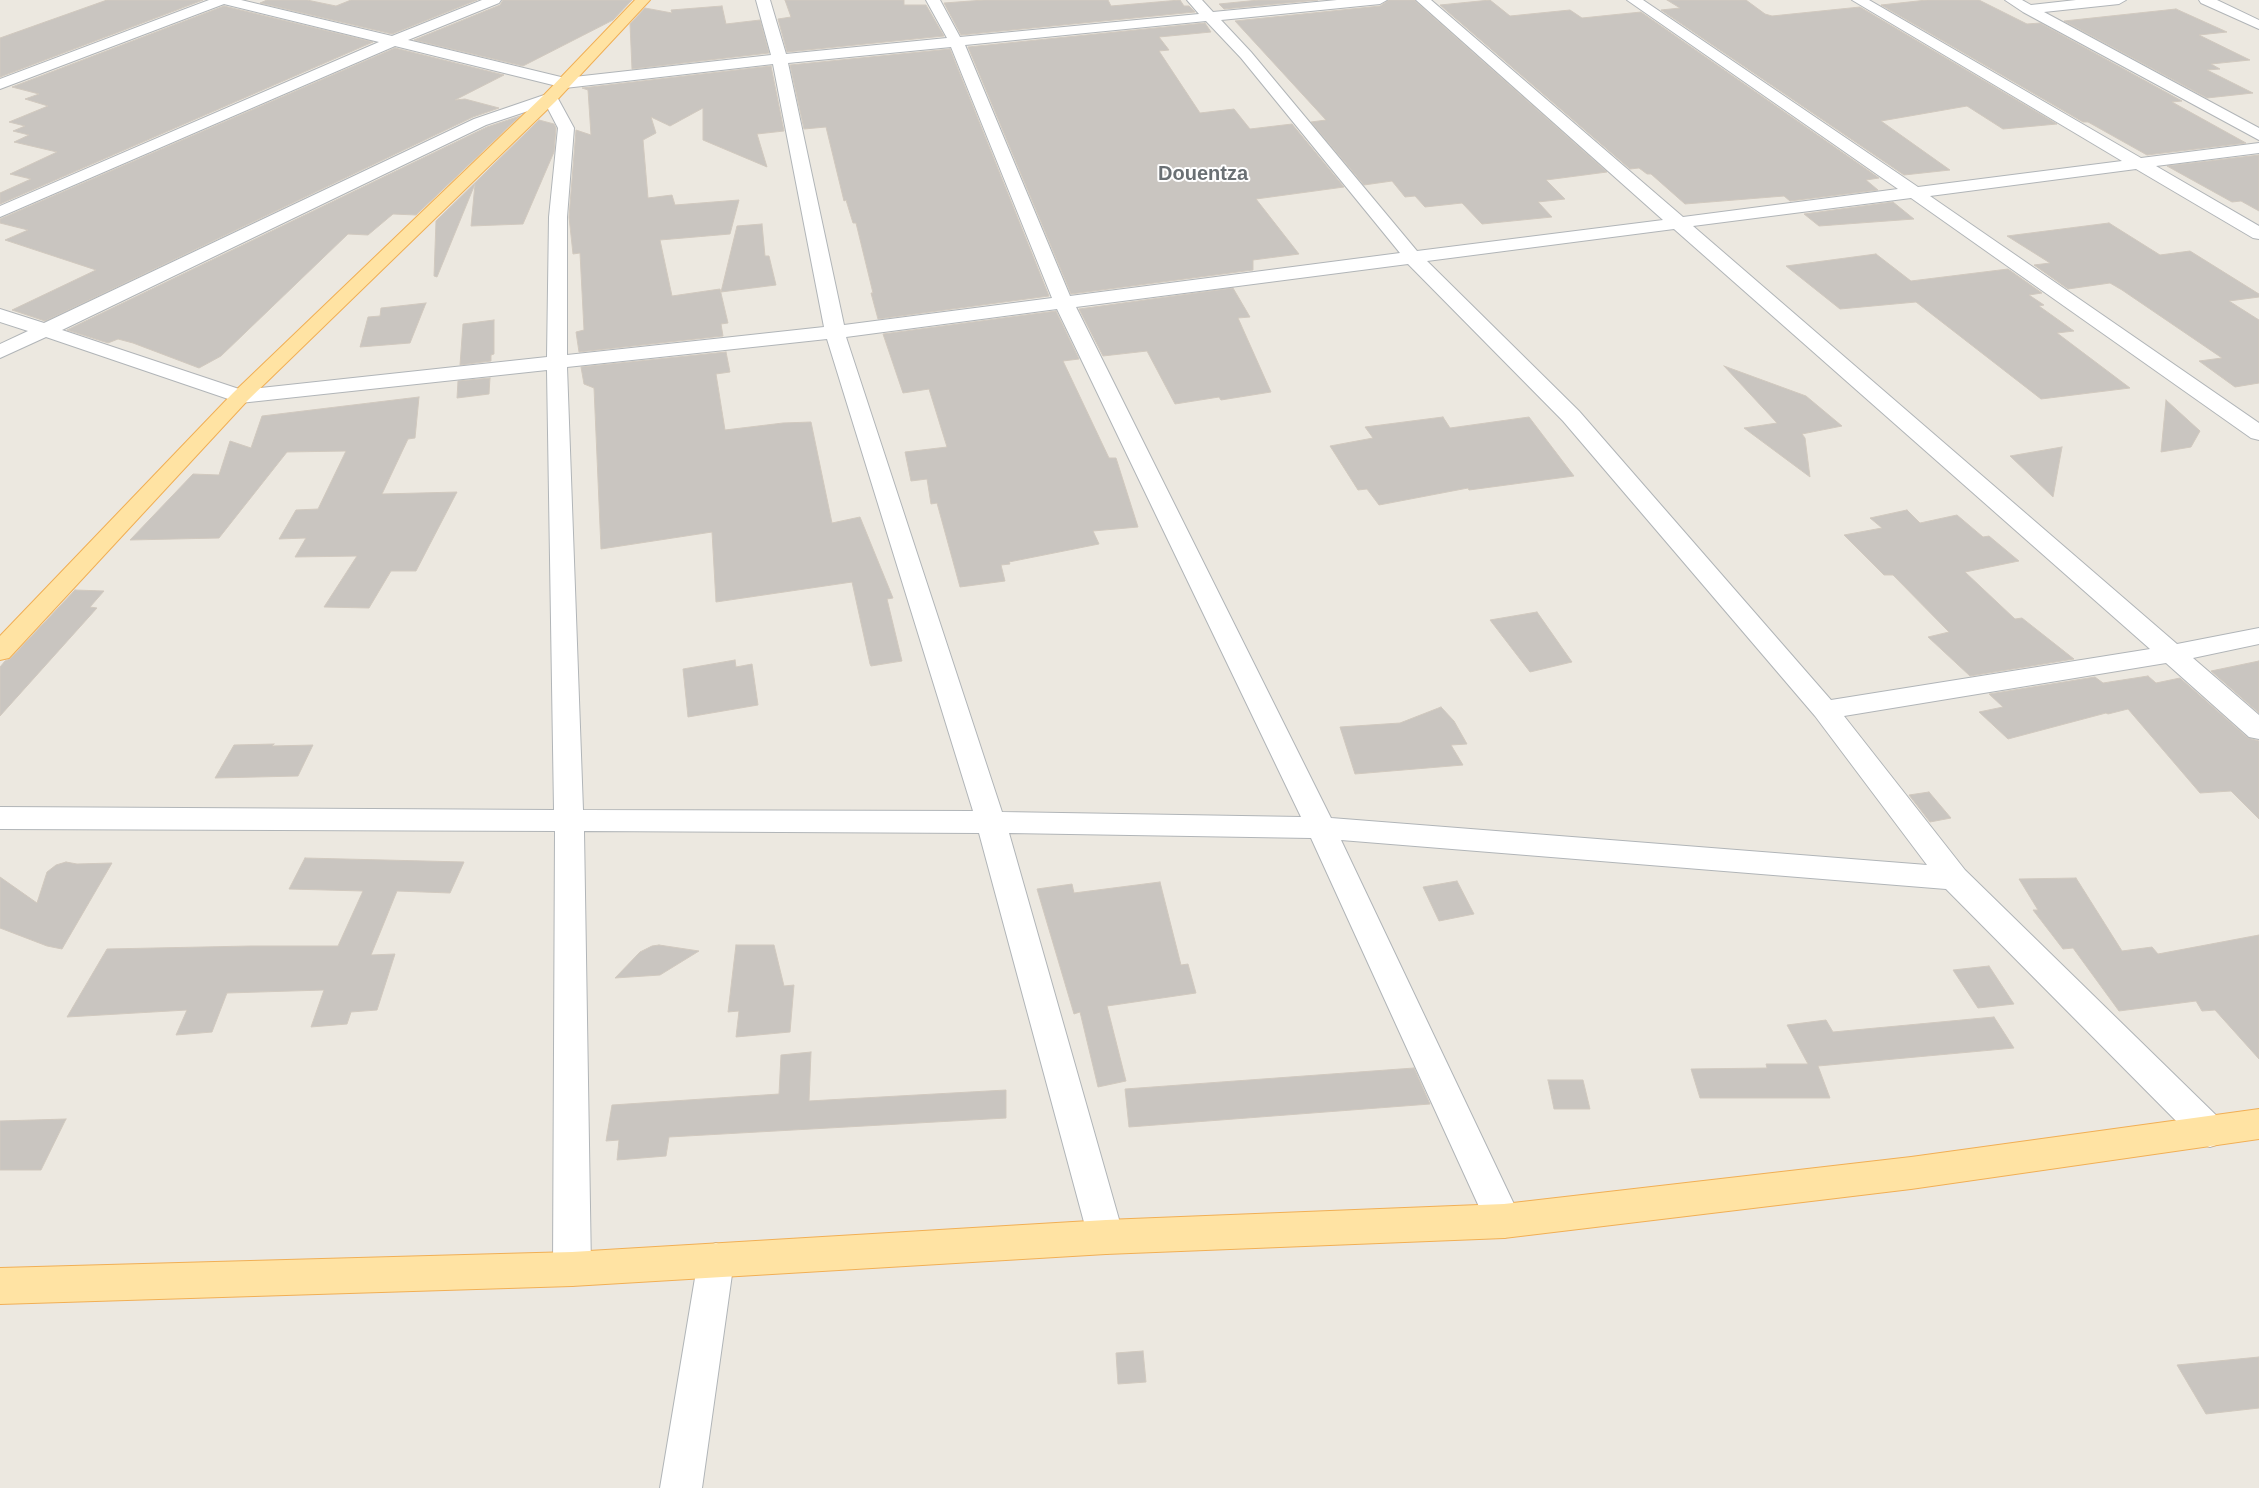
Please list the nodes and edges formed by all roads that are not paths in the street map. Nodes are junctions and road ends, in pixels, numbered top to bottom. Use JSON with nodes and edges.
{"nodes":[{"id":1,"x":223,"y":0,"type":"edge"},
{"id":2,"x":494,"y":0,"type":"edge"},
{"id":3,"x":643,"y":0,"type":"edge"},
{"id":4,"x":763,"y":0,"type":"edge"},
{"id":5,"x":933,"y":0,"type":"edge"},
{"id":6,"x":1380,"y":0,"type":"edge"},
{"id":7,"x":1423,"y":0,"type":"edge"},
{"id":8,"x":1634,"y":0,"type":"edge"},
{"id":9,"x":1860,"y":0,"type":"edge"},
{"id":10,"x":2012,"y":0,"type":"edge"},
{"id":11,"x":2119,"y":0,"type":"edge"},
{"id":12,"x":2206,"y":0,"type":"edge"},
{"id":13,"x":1201,"y":9,"type":"edge"},
{"id":14,"x":2028,"y":9,"type":"junction"},
{"id":15,"x":2259,"y":25,"type":"edge"},
{"id":16,"x":396,"y":40,"type":"junction"},
{"id":17,"x":956,"y":42,"type":"junction"},
{"id":18,"x":780,"y":59,"type":"junction"},
{"id":19,"x":0,"y":84,"type":"edge"},
{"id":20,"x":557,"y":90,"type":"junction"},
{"id":21,"x":2259,"y":135,"type":"edge"},
{"id":22,"x":2259,"y":148,"type":"edge"},
{"id":23,"x":2139,"y":164,"type":"junction"},
{"id":24,"x":1915,"y":193,"type":"junction"},
{"id":25,"x":0,"y":212,"type":"edge"},
{"id":26,"x":1679,"y":224,"type":"junction"},
{"id":27,"x":2259,"y":234,"type":"edge"},
{"id":28,"x":1413,"y":258,"type":"junction"},
{"id":29,"x":1063,"y":301,"type":"junction"},
{"id":30,"x":0,"y":315,"type":"edge"},
{"id":31,"x":44,"y":330,"type":"junction"},
{"id":32,"x":835,"y":332,"type":"junction"},
{"id":33,"x":0,"y":352,"type":"edge"},
{"id":34,"x":557,"y":362,"type":"junction"},
{"id":35,"x":240,"y":397,"type":"junction"},
{"id":36,"x":2259,"y":433,"type":"edge"},
{"id":37,"x":2259,"y":636,"type":"edge"},
{"id":38,"x":0,"y":652,"type":"edge"},
{"id":39,"x":2171,"y":654,"type":"junction"},
{"id":40,"x":1825,"y":710,"type":"junction"},
{"id":41,"x":2259,"y":730,"type":"edge"},
{"id":42,"x":0,"y":818,"type":"edge"},
{"id":43,"x":569,"y":820,"type":"junction"},
{"id":44,"x":991,"y":822,"type":"junction"},
{"id":45,"x":1321,"y":828,"type":"junction"},
{"id":46,"x":1954,"y":878,"type":"junction"},
{"id":47,"x":2259,"y":1124,"type":"edge"},
{"id":48,"x":2210,"y":1132,"type":"junction"},
{"id":49,"x":1504,"y":1221,"type":"junction"},
{"id":50,"x":1106,"y":1237,"type":"junction"},
{"id":51,"x":716,"y":1260,"type":"junction"},
{"id":52,"x":572,"y":1269,"type":"junction"},
{"id":53,"x":0,"y":1286,"type":"edge"},
{"id":54,"x":681,"y":1488,"type":"edge"}],
"edges":[{"from":1,"to":16,"type":"street"},
{"from":1,"to":19,"type":"street"},
{"from":2,"to":16,"type":"street"},
{"from":3,"to":20,"type":"main road"},
{"from":4,"to":18,"type":"street"},
{"from":5,"to":17,"type":"street"},
{"from":6,"to":13,"type":"street"},
{"from":7,"to":26,"type":"street"},
{"from":8,"to":24,"type":"street"},
{"from":9,"to":23,"type":"street"},
{"from":10,"to":14,"type":"street"},
{"from":11,"to":14,"type":"street"},
{"from":12,"to":15,"type":"street"},
{"from":13,"to":17,"type":"street"},
{"from":13,"to":28,"type":"street"},
{"from":14,"to":21,"type":"street"},
{"from":16,"to":20,"type":"street"},
{"from":16,"to":25,"type":"street"},
{"from":17,"to":18,"type":"street"},
{"from":17,"to":29,"type":"street"},
{"from":18,"to":20,"type":"street"},
{"from":18,"to":32,"type":"street"},
{"from":20,"to":31,"type":"street"},
{"from":20,"to":34,"type":"street"},
{"from":20,"to":35,"type":"main road"},
{"from":22,"to":23,"type":"street"},
{"from":23,"to":24,"type":"street"},
{"from":23,"to":27,"type":"street"},
{"from":24,"to":26,"type":"street"},
{"from":24,"to":36,"type":"street"},
{"from":26,"to":28,"type":"street"},
{"from":26,"to":39,"type":"street"},
{"from":28,"to":29,"type":"street"},
{"from":28,"to":40,"type":"street"},
{"from":29,"to":32,"type":"street"},
{"from":29,"to":45,"type":"street"},
{"from":30,"to":31,"type":"street"},
{"from":31,"to":33,"type":"street"},
{"from":31,"to":35,"type":"street"},
{"from":32,"to":34,"type":"street"},
{"from":32,"to":44,"type":"street"},
{"from":34,"to":35,"type":"street"},
{"from":34,"to":43,"type":"street"},
{"from":35,"to":38,"type":"main road"},
{"from":37,"to":39,"type":"street"},
{"from":39,"to":40,"type":"street"},
{"from":39,"to":41,"type":"street"},
{"from":40,"to":46,"type":"street"},
{"from":42,"to":43,"type":"street"},
{"from":43,"to":44,"type":"street"},
{"from":43,"to":52,"type":"street"},
{"from":44,"to":45,"type":"street"},
{"from":44,"to":50,"type":"street"},
{"from":45,"to":46,"type":"street"},
{"from":45,"to":49,"type":"street"},
{"from":46,"to":48,"type":"street"},
{"from":47,"to":48,"type":"main road"},
{"from":48,"to":49,"type":"main road"},
{"from":49,"to":50,"type":"main road"},
{"from":50,"to":51,"type":"main road"},
{"from":51,"to":52,"type":"main road"},
{"from":51,"to":54,"type":"street"},
{"from":52,"to":53,"type":"main road"}]}
